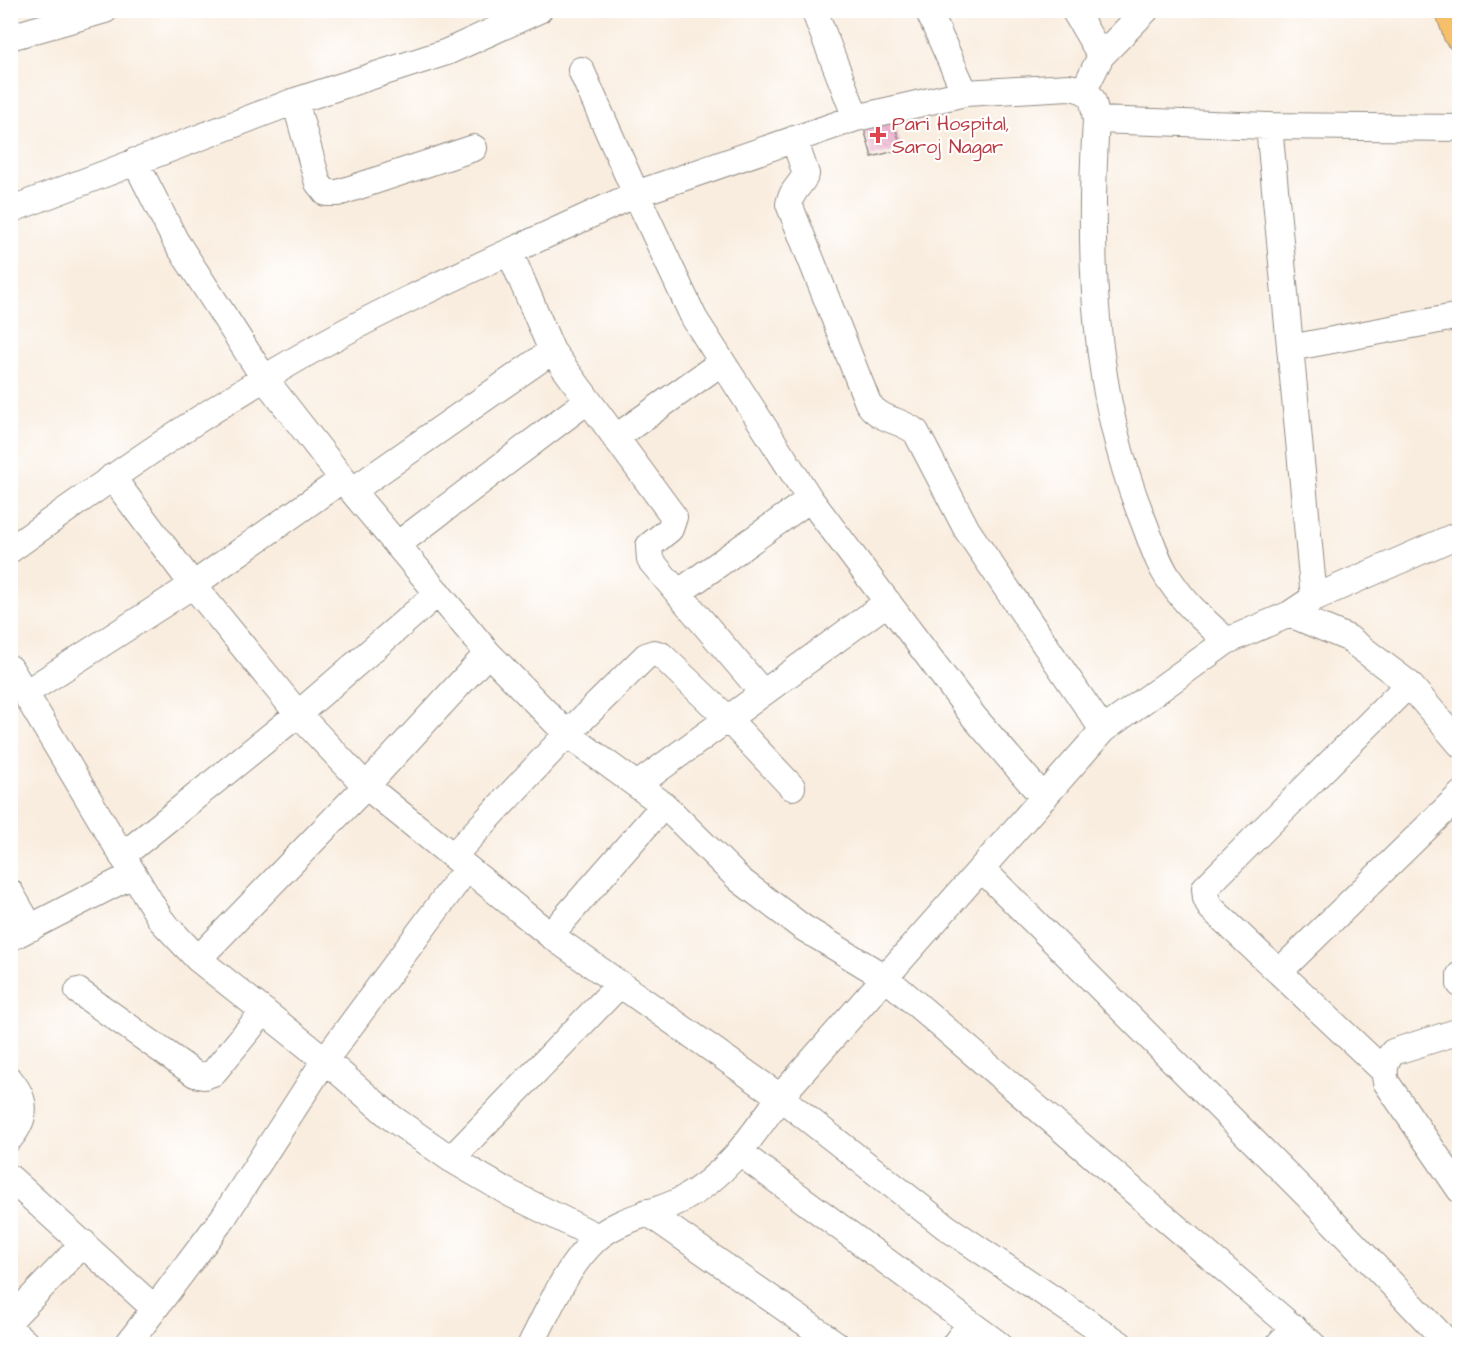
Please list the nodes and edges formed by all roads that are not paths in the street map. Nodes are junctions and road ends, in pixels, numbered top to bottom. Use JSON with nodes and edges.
{"nodes":[{"id":1,"x":105,"y":10,"type":"edge"},
{"id":2,"x":539,"y":10,"type":"edge"},
{"id":3,"x":814,"y":10,"type":"edge"},
{"id":4,"x":928,"y":10,"type":"edge"},
{"id":5,"x":1074,"y":10,"type":"edge"},
{"id":6,"x":1146,"y":10,"type":"edge"},
{"id":7,"x":1452,"y":10,"type":"edge"},
{"id":8,"x":1460,"y":34,"type":"edge"},
{"id":9,"x":10,"y":37,"type":"edge"},
{"id":10,"x":1101,"y":56,"type":"junction"},
{"id":11,"x":581,"y":70,"type":"dead end"},
{"id":12,"x":1084,"y":90,"type":"junction"},
{"id":13,"x":965,"y":93,"type":"junction"},
{"id":14,"x":295,"y":100,"type":"junction"},
{"id":15,"x":856,"y":118,"type":"junction"},
{"id":16,"x":1096,"y":120,"type":"junction"},
{"id":17,"x":1269,"y":126,"type":"junction"},
{"id":18,"x":1460,"y":128,"type":"edge"},
{"id":19,"x":794,"y":139,"type":"junction"},
{"id":20,"x":474,"y":148,"type":"dead end"},
{"id":21,"x":135,"y":161,"type":"junction"},
{"id":22,"x":636,"y":194,"type":"junction"},
{"id":23,"x":10,"y":210,"type":"edge"},
{"id":24,"x":510,"y":253,"type":"junction"},
{"id":25,"x":1460,"y":316,"type":"edge"},
{"id":26,"x":1290,"y":348,"type":"junction"},
{"id":27,"x":552,"y":351,"type":"junction"},
{"id":28,"x":722,"y":362,"type":"junction"},
{"id":29,"x":264,"y":378,"type":"junction"},
{"id":30,"x":587,"y":401,"type":"junction"},
{"id":31,"x":615,"y":438,"type":"junction"},
{"id":32,"x":112,"y":477,"type":"junction"},
{"id":33,"x":347,"y":485,"type":"junction"},
{"id":34,"x":810,"y":498,"type":"junction"},
{"id":35,"x":1460,"y":534,"type":"edge"},
{"id":36,"x":397,"y":544,"type":"junction"},
{"id":37,"x":10,"y":550,"type":"edge"},
{"id":38,"x":193,"y":585,"type":"junction"},
{"id":39,"x":438,"y":593,"type":"junction"},
{"id":40,"x":678,"y":593,"type":"junction"},
{"id":41,"x":1314,"y":598,"type":"junction"},
{"id":42,"x":888,"y":602,"type":"junction"},
{"id":43,"x":1290,"y":614,"type":"junction"},
{"id":44,"x":1227,"y":641,"type":"junction"},
{"id":45,"x":488,"y":653,"type":"junction"},
{"id":46,"x":10,"y":668,"type":"edge"},
{"id":47,"x":1408,"y":684,"type":"junction"},
{"id":48,"x":27,"y":692,"type":"junction"},
{"id":49,"x":763,"y":693,"type":"junction"},
{"id":50,"x":298,"y":714,"type":"junction"},
{"id":51,"x":728,"y":719,"type":"junction"},
{"id":52,"x":1103,"y":730,"type":"junction"},
{"id":53,"x":567,"y":734,"type":"junction"},
{"id":54,"x":1460,"y":744,"type":"edge"},
{"id":55,"x":637,"y":785,"type":"junction"},
{"id":56,"x":366,"y":786,"type":"junction"},
{"id":57,"x":792,"y":787,"type":"dead end"},
{"id":58,"x":1460,"y":795,"type":"edge"},
{"id":59,"x":1044,"y":798,"type":"junction"},
{"id":60,"x":664,"y":805,"type":"junction"},
{"id":61,"x":460,"y":862,"type":"junction"},
{"id":62,"x":127,"y":866,"type":"junction"},
{"id":63,"x":983,"y":870,"type":"junction"},
{"id":64,"x":10,"y":892,"type":"edge"},
{"id":65,"x":21,"y":933,"type":"edge"},
{"id":66,"x":550,"y":936,"type":"junction"},
{"id":67,"x":198,"y":959,"type":"junction"},
{"id":68,"x":1279,"y":972,"type":"junction"},
{"id":69,"x":1460,"y":975,"type":"edge"},
{"id":70,"x":886,"y":978,"type":"junction"},
{"id":71,"x":620,"y":984,"type":"junction"},
{"id":72,"x":1460,"y":984,"type":"edge"},
{"id":73,"x":78,"y":991,"type":"dead end"},
{"id":74,"x":264,"y":1011,"type":"junction"},
{"id":75,"x":1460,"y":1031,"type":"edge"},
{"id":76,"x":325,"y":1060,"type":"junction"},
{"id":77,"x":1384,"y":1071,"type":"junction"},
{"id":78,"x":10,"y":1080,"type":"edge"},
{"id":79,"x":780,"y":1097,"type":"junction"},
{"id":80,"x":10,"y":1138,"type":"edge"},
{"id":81,"x":740,"y":1153,"type":"junction"},
{"id":82,"x":451,"y":1159,"type":"junction"},
{"id":83,"x":10,"y":1178,"type":"edge"},
{"id":84,"x":1460,"y":1190,"type":"edge"},
{"id":85,"x":647,"y":1212,"type":"junction"},
{"id":86,"x":598,"y":1237,"type":"junction"},
{"id":87,"x":84,"y":1243,"type":"junction"},
{"id":88,"x":154,"y":1308,"type":"junction"},
{"id":89,"x":10,"y":1320,"type":"edge"},
{"id":90,"x":970,"y":1324,"type":"junction"},
{"id":91,"x":10,"y":1329,"type":"edge"},
{"id":92,"x":1286,"y":1336,"type":"edge"},
{"id":93,"x":27,"y":1344,"type":"edge"},
{"id":94,"x":128,"y":1344,"type":"edge"},
{"id":95,"x":531,"y":1344,"type":"edge"},
{"id":96,"x":836,"y":1344,"type":"edge"},
{"id":97,"x":955,"y":1344,"type":"edge"},
{"id":98,"x":998,"y":1344,"type":"edge"},
{"id":99,"x":1120,"y":1344,"type":"edge"},
{"id":100,"x":1312,"y":1344,"type":"edge"},
{"id":101,"x":1449,"y":1344,"type":"edge"}],
"edges":[{"from":1,"to":9,"type":"street"},
{"from":2,"to":14,"type":"street"},
{"from":3,"to":15,"type":"street"},
{"from":4,"to":13,"type":"street"},
{"from":5,"to":10,"type":"street"},
{"from":6,"to":10,"type":"street"},
{"from":7,"to":8,"type":"highway"},
{"from":10,"to":12,"type":"street"},
{"from":11,"to":22,"type":"street"},
{"from":12,"to":13,"type":"street"},
{"from":12,"to":16,"type":"street"},
{"from":13,"to":15,"type":"street"},
{"from":14,"to":20,"type":"street"},
{"from":14,"to":21,"type":"street"},
{"from":15,"to":19,"type":"street"},
{"from":16,"to":17,"type":"street"},
{"from":16,"to":44,"type":"street"},
{"from":17,"to":18,"type":"street"},
{"from":17,"to":26,"type":"street"},
{"from":19,"to":22,"type":"street"},
{"from":19,"to":52,"type":"street"},
{"from":21,"to":23,"type":"street"},
{"from":21,"to":29,"type":"street"},
{"from":22,"to":24,"type":"street"},
{"from":22,"to":28,"type":"street"},
{"from":24,"to":27,"type":"street"},
{"from":24,"to":29,"type":"street"},
{"from":25,"to":26,"type":"street"},
{"from":26,"to":41,"type":"street"},
{"from":27,"to":30,"type":"street"},
{"from":27,"to":33,"type":"street"},
{"from":28,"to":31,"type":"street"},
{"from":28,"to":34,"type":"street"},
{"from":29,"to":32,"type":"street"},
{"from":29,"to":33,"type":"street"},
{"from":30,"to":31,"type":"street"},
{"from":30,"to":36,"type":"street"},
{"from":31,"to":40,"type":"street"},
{"from":32,"to":37,"type":"street"},
{"from":32,"to":38,"type":"street"},
{"from":33,"to":36,"type":"street"},
{"from":33,"to":38,"type":"street"},
{"from":34,"to":40,"type":"street"},
{"from":34,"to":42,"type":"street"},
{"from":35,"to":41,"type":"street"},
{"from":36,"to":39,"type":"street"},
{"from":38,"to":48,"type":"street"},
{"from":38,"to":50,"type":"street"},
{"from":39,"to":45,"type":"street"},
{"from":39,"to":50,"type":"street"},
{"from":40,"to":49,"type":"street"},
{"from":41,"to":43,"type":"street"},
{"from":42,"to":49,"type":"street"},
{"from":42,"to":59,"type":"street"},
{"from":43,"to":44,"type":"street"},
{"from":43,"to":47,"type":"street"},
{"from":44,"to":52,"type":"street"},
{"from":45,"to":53,"type":"street"},
{"from":45,"to":56,"type":"street"},
{"from":46,"to":48,"type":"street"},
{"from":47,"to":54,"type":"street"},
{"from":47,"to":68,"type":"street"},
{"from":48,"to":62,"type":"street"},
{"from":49,"to":51,"type":"street"},
{"from":50,"to":56,"type":"street"},
{"from":50,"to":62,"type":"street"},
{"from":51,"to":53,"type":"street"},
{"from":51,"to":55,"type":"street"},
{"from":51,"to":57,"type":"street"},
{"from":52,"to":59,"type":"street"},
{"from":53,"to":55,"type":"street"},
{"from":53,"to":61,"type":"street"},
{"from":55,"to":60,"type":"street"},
{"from":56,"to":61,"type":"street"},
{"from":56,"to":67,"type":"street"},
{"from":58,"to":68,"type":"street"},
{"from":59,"to":63,"type":"street"},
{"from":60,"to":66,"type":"street"},
{"from":60,"to":70,"type":"street"},
{"from":61,"to":66,"type":"street"},
{"from":61,"to":76,"type":"street"},
{"from":62,"to":65,"type":"street"},
{"from":62,"to":67,"type":"street"},
{"from":63,"to":70,"type":"street"},
{"from":63,"to":101,"type":"street"},
{"from":64,"to":65,"type":"street"},
{"from":66,"to":71,"type":"street"},
{"from":67,"to":74,"type":"street"},
{"from":68,"to":77,"type":"street"},
{"from":69,"to":72,"type":"street"},
{"from":70,"to":79,"type":"street"},
{"from":70,"to":92,"type":"street"},
{"from":71,"to":79,"type":"street"},
{"from":71,"to":82,"type":"street"},
{"from":73,"to":74,"type":"street"},
{"from":74,"to":76,"type":"street"},
{"from":75,"to":77,"type":"street"},
{"from":76,"to":82,"type":"street"},
{"from":76,"to":88,"type":"street"},
{"from":77,"to":84,"type":"street"},
{"from":78,"to":80,"type":"street"},
{"from":79,"to":81,"type":"street"},
{"from":79,"to":99,"type":"street"},
{"from":81,"to":85,"type":"street"},
{"from":81,"to":90,"type":"street"},
{"from":82,"to":86,"type":"street"},
{"from":83,"to":87,"type":"street"},
{"from":85,"to":86,"type":"street"},
{"from":85,"to":96,"type":"street"},
{"from":86,"to":95,"type":"street"},
{"from":87,"to":88,"type":"street"},
{"from":87,"to":89,"type":"street"},
{"from":88,"to":94,"type":"street"},
{"from":90,"to":97,"type":"street"},
{"from":90,"to":98,"type":"street"},
{"from":91,"to":93,"type":"street"},
{"from":92,"to":100,"type":"street"}]}
